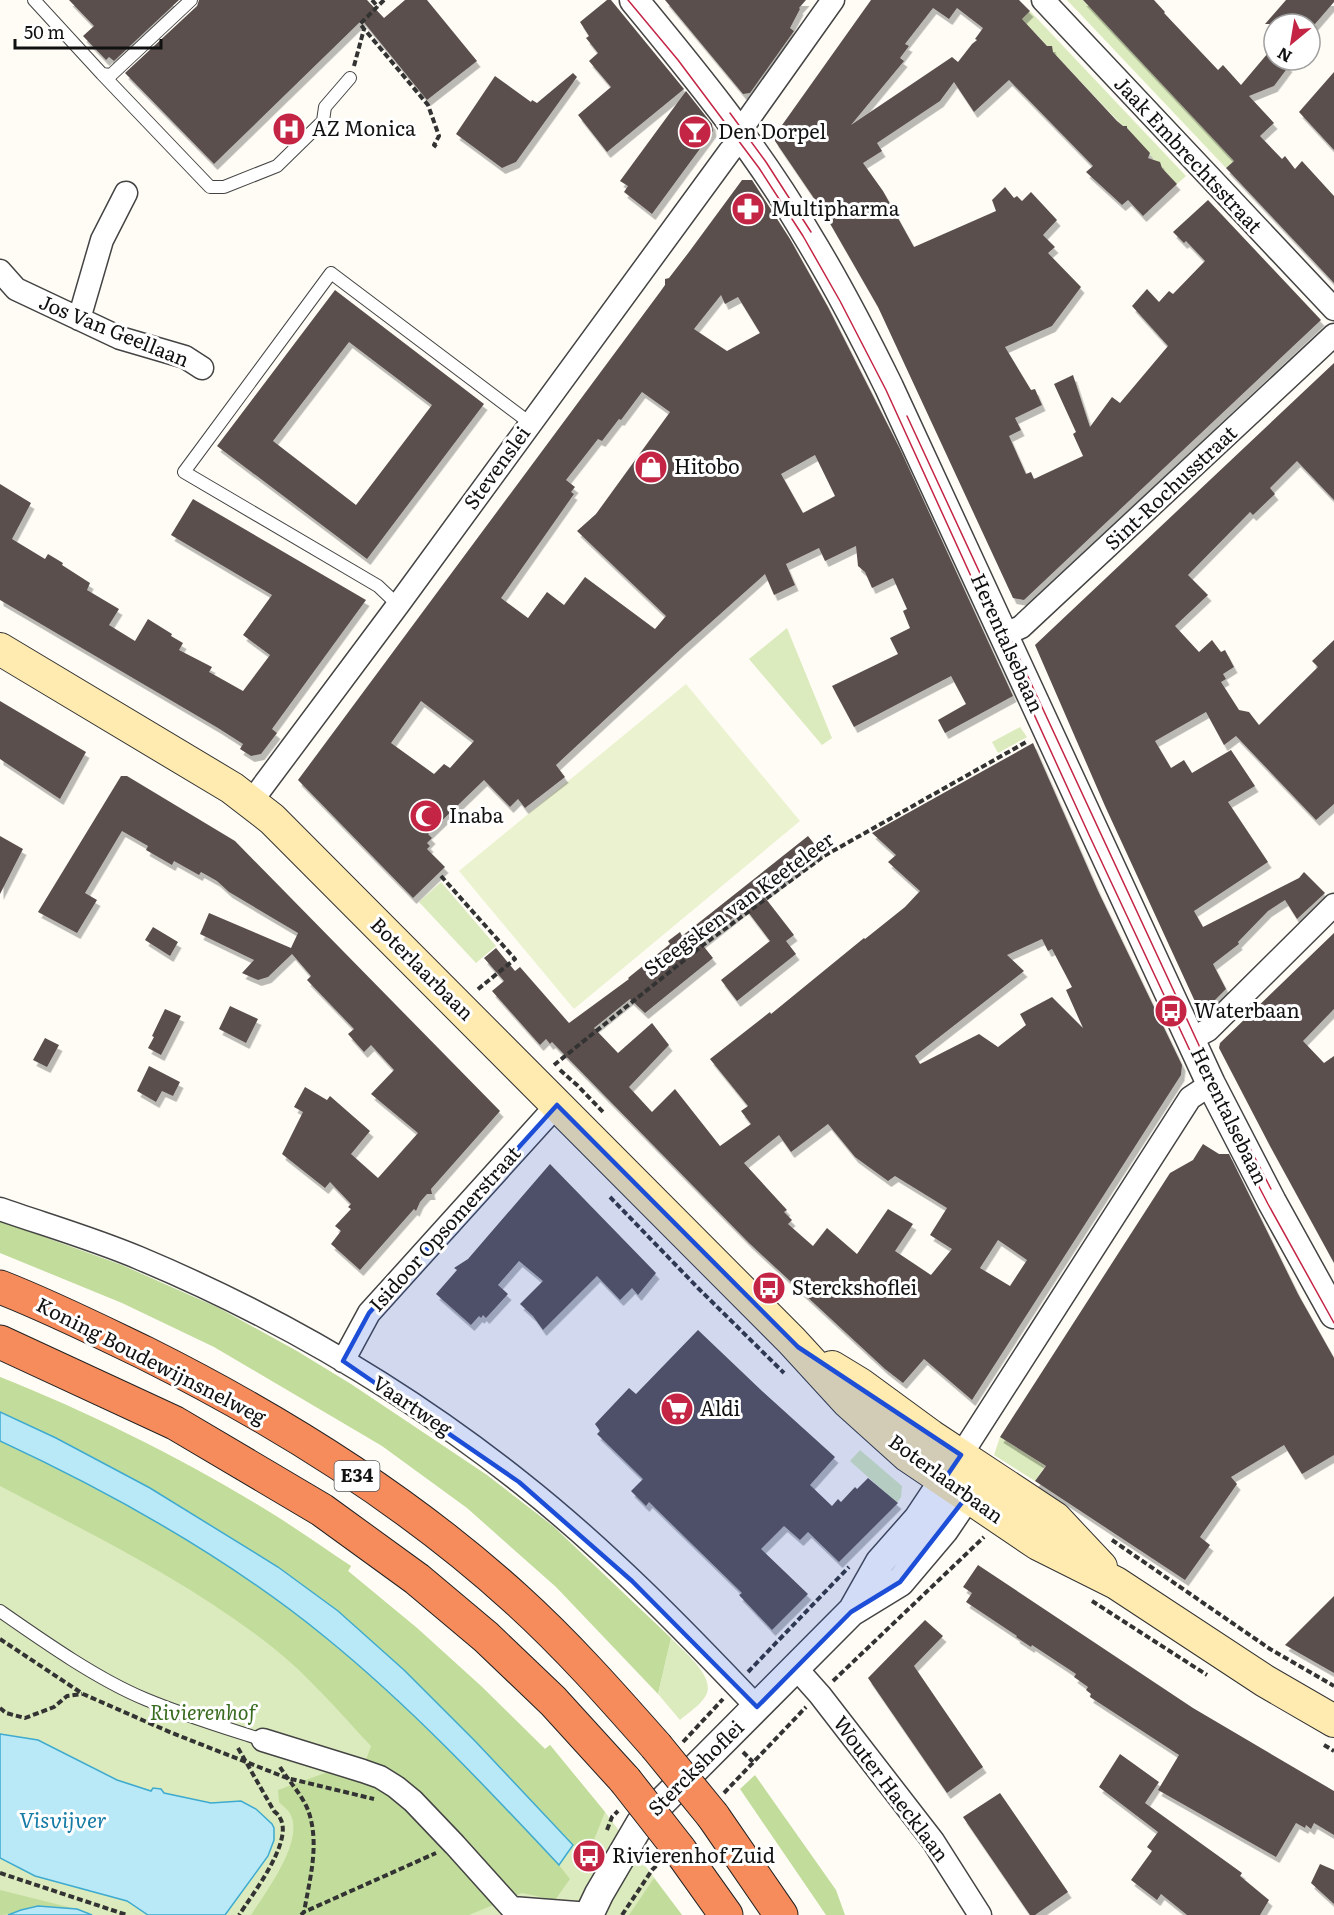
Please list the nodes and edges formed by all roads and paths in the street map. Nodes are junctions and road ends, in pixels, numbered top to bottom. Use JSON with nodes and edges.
{"nodes":[{"id":1,"x":34,"y":0,"type":"edge"},
{"id":2,"x":191,"y":0,"type":"edge"},
{"id":3,"x":372,"y":0,"type":"edge"},
{"id":4,"x":384,"y":0,"type":"edge"},
{"id":5,"x":634,"y":0,"type":"edge"},
{"id":6,"x":833,"y":0,"type":"edge"},
{"id":7,"x":1043,"y":0,"type":"edge"},
{"id":8,"x":378,"y":7,"type":"junction"},
{"id":9,"x":364,"y":29,"type":"junction"},
{"id":10,"x":102,"y":75,"type":"junction"},
{"id":11,"x":351,"y":78,"type":"joint"},
{"id":12,"x":741,"y":135,"type":"junction"},
{"id":13,"x":438,"y":148,"type":"dead end"},
{"id":14,"x":126,"y":193,"type":"dead end"},
{"id":15,"x":0,"y":271,"type":"edge"},
{"id":16,"x":1334,"y":309,"type":"edge"},
{"id":17,"x":79,"y":319,"type":"junction"},
{"id":18,"x":1334,"y":335,"type":"edge"},
{"id":19,"x":202,"y":368,"type":"dead end"},
{"id":20,"x":530,"y":423,"type":"junction"},
{"id":21,"x":398,"y":605,"type":"junction"},
{"id":22,"x":1003,"y":635,"type":"junction"},
{"id":23,"x":0,"y":649,"type":"edge"},
{"id":24,"x":1047,"y":731,"type":"junction"},
{"id":25,"x":251,"y":802,"type":"junction"},
{"id":26,"x":441,"y":876,"type":"dead end"},
{"id":27,"x":1334,"y":905,"type":"edge"},
{"id":28,"x":476,"y":990,"type":"dead end"},
{"id":29,"x":1191,"y":1039,"type":"junction"},
{"id":30,"x":1211,"y":1084,"type":"junction"},
{"id":31,"x":557,"y":1105,"type":"junction"},
{"id":32,"x":605,"y":1115,"type":"dead end"},
{"id":33,"x":606,"y":1193,"type":"dead end"},
{"id":34,"x":0,"y":1209,"type":"edge"},
{"id":35,"x":0,"y":1287,"type":"edge"},
{"id":36,"x":698,"y":1288,"type":"dead end"},
{"id":37,"x":1334,"y":1314,"type":"edge"},
{"id":38,"x":0,"y":1342,"type":"edge"},
{"id":39,"x":343,"y":1361,"type":"junction"},
{"id":40,"x":957,"y":1477,"type":"junction"},
{"id":41,"x":988,"y":1533,"type":"dead end"},
{"id":42,"x":1112,"y":1540,"type":"dead end"},
{"id":43,"x":1116,"y":1583,"type":"junction"},
{"id":44,"x":0,"y":1611,"type":"edge"},
{"id":45,"x":789,"y":1629,"type":"dead end"},
{"id":46,"x":796,"y":1668,"type":"junction"},
{"id":47,"x":838,"y":1677,"type":"dead end"},
{"id":48,"x":736,"y":1685,"type":"junction"},
{"id":49,"x":1334,"y":1686,"type":"edge"},
{"id":50,"x":83,"y":1694,"type":"dead end"},
{"id":51,"x":820,"y":1695,"type":"junction"},
{"id":52,"x":757,"y":1707,"type":"junction"},
{"id":53,"x":0,"y":1708,"type":"edge"},
{"id":54,"x":1334,"y":1721,"type":"edge"},
{"id":55,"x":227,"y":1729,"type":"junction"},
{"id":56,"x":263,"y":1740,"type":"junction"},
{"id":57,"x":753,"y":1762,"type":"dead end"},
{"id":58,"x":435,"y":1853,"type":"dead end"},
{"id":59,"x":0,"y":1873,"type":"edge"},
{"id":60,"x":515,"y":1911,"type":"edge"},
{"id":61,"x":302,"y":1913,"type":"edge"},
{"id":62,"x":590,"y":1914,"type":"edge"},
{"id":63,"x":127,"y":1915,"type":"edge"},
{"id":64,"x":239,"y":1915,"type":"edge"},
{"id":65,"x":726,"y":1915,"type":"edge"},
{"id":66,"x":781,"y":1915,"type":"edge"},
{"id":67,"x":980,"y":1915,"type":"edge"}],
"edges":[{"from":1,"to":10,"type":"lane"},
{"from":2,"to":10,"type":"lane"},
{"from":3,"to":8,"type":"path"},
{"from":4,"to":8,"type":"path"},
{"from":5,"to":12,"type":"street","name":"Herentalsebaan"},
{"from":6,"to":12,"type":"street","name":"Stevenslei"},
{"from":7,"to":16,"type":"street","name":"Jaak Embrechtsstraat"},
{"from":8,"to":9,"type":"path"},
{"from":9,"to":11,"type":"path"},
{"from":9,"to":13,"type":"path"},
{"from":10,"to":11,"type":"lane"},
{"from":12,"to":20,"type":"street","name":"Stevenslei"},
{"from":12,"to":22,"type":"street","name":"Herentalsebaan"},
{"from":14,"to":17,"type":"street"},
{"from":15,"to":17,"type":"street","name":"Jos Van Geellaan"},
{"from":17,"to":19,"type":"street","name":"Jos Van Geellaan"},
{"from":18,"to":22,"type":"street","name":"Sint-Rochusstraat"},
{"from":20,"to":21,"type":"street","name":"Stevenslei"},
{"from":20,"to":21,"type":"lane"},
{"from":21,"to":25,"type":"street","name":"Stevenslei"},
{"from":22,"to":24,"type":"street","name":"Herentalsebaan"},
{"from":23,"to":25,"type":"main road","name":"Boterlaarbaan"},
{"from":24,"to":29,"type":"street","name":"Herentalsebaan"},
{"from":24,"to":32,"type":"path","name":"Steegsken van Keeteleer"},
{"from":25,"to":31,"type":"main road","name":"Boterlaarbaan"},
{"from":26,"to":28,"type":"path"},
{"from":27,"to":29,"type":"street"},
{"from":29,"to":30,"type":"street","name":"Herentalsebaan"},
{"from":30,"to":37,"type":"street","name":"Herentalsebaan"},
{"from":30,"to":40,"type":"street","name":"Sterckshoflei"},
{"from":31,"to":39,"type":"street","name":"Isidoor Opsomerstraat"},
{"from":31,"to":40,"type":"main road","name":"Boterlaarbaan"},
{"from":33,"to":36,"type":"path"},
{"from":34,"to":39,"type":"street","name":"Vaartweg"},
{"from":35,"to":66,"type":"highway","name":"Koning Boudewijnsnelweg","number":"E34","bridge":true},
{"from":38,"to":65,"type":"highway","number":"E34","bridge":true},
{"from":39,"to":48,"type":"street","name":"Vaartweg"},
{"from":40,"to":43,"type":"main road","name":"Boterlaarbaan"},
{"from":40,"to":43,"type":"main road","name":"Boterlaarbaan"},
{"from":40,"to":46,"type":"street","name":"Sterckshoflei"},
{"from":41,"to":47,"type":"path"},
{"from":42,"to":49,"type":"path"},
{"from":43,"to":54,"type":"main road","name":"Boterlaarbaan"},
{"from":44,"to":55,"type":"lane"},
{"from":45,"to":48,"type":"path"},
{"from":46,"to":51,"type":"street","name":"Wouter Haecklaan"},
{"from":46,"to":52,"type":"street","name":"Sterckshoflei"},
{"from":48,"to":52,"type":"street","name":"Vaartweg"},
{"from":50,"to":53,"type":"path"},
{"from":51,"to":57,"type":"path"},
{"from":51,"to":67,"type":"street","name":"Wouter Haecklaan"},
{"from":52,"to":62,"type":"street","name":"Sterckshoflei"},
{"from":55,"to":56,"type":"lane"},
{"from":55,"to":64,"type":"path"},
{"from":56,"to":60,"type":"street"},
{"from":56,"to":61,"type":"path"},
{"from":58,"to":61,"type":"path"},
{"from":59,"to":63,"type":"path"},
{"from":60,"to":62,"type":"street"}]}
